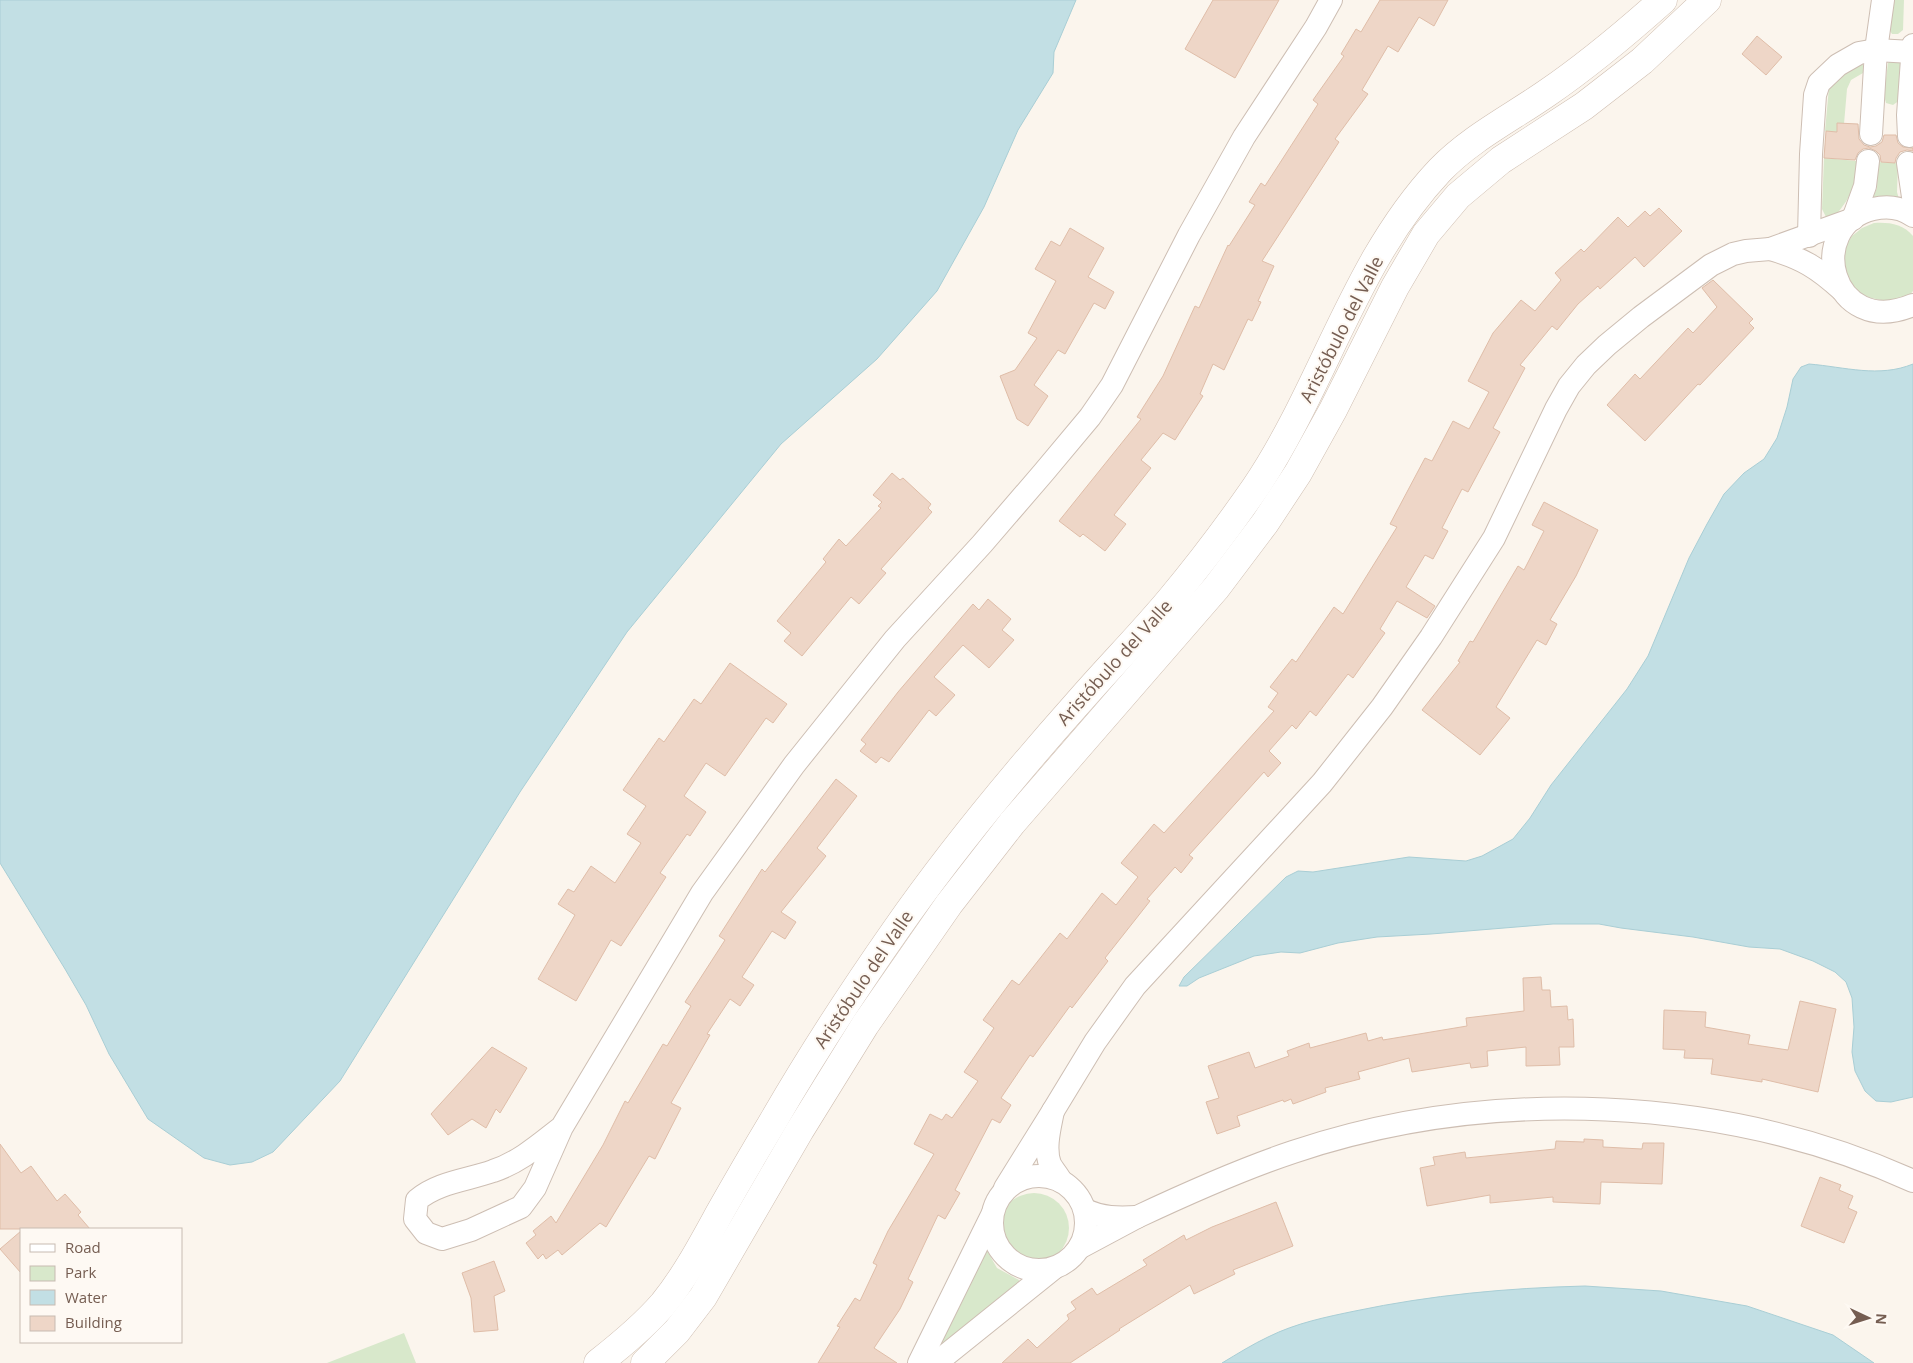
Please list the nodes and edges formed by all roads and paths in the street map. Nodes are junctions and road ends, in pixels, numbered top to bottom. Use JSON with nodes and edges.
{"nodes":[{"id":1,"x":1331,"y":0,"type":"edge"},
{"id":2,"x":1663,"y":0,"type":"edge"},
{"id":3,"x":1707,"y":0,"type":"edge"},
{"id":4,"x":1883,"y":0,"type":"edge"},
{"id":5,"x":1913,"y":45,"type":"edge"},
{"id":6,"x":1876,"y":50,"type":"junction"},
{"id":7,"x":1912,"y":52,"type":"edge"},
{"id":8,"x":1910,"y":123,"type":"edge"},
{"id":9,"x":1868,"y":161,"type":"dead end"},
{"id":10,"x":1908,"y":164,"type":"dead end"},
{"id":11,"x":1913,"y":198,"type":"edge"},
{"id":12,"x":1913,"y":216,"type":"edge"},
{"id":13,"x":1853,"y":219,"type":"junction"},
{"id":14,"x":1809,"y":236,"type":"junction"},
{"id":15,"x":1770,"y":249,"type":"junction"},
{"id":16,"x":1842,"y":290,"type":"junction"},
{"id":17,"x":1913,"y":305,"type":"edge"},
{"id":18,"x":1053,"y":1111,"type":"junction"},
{"id":19,"x":562,"y":1127,"type":"junction"},
{"id":20,"x":1061,"y":1181,"type":"junction"},
{"id":21,"x":1913,"y":1181,"type":"edge"},
{"id":22,"x":996,"y":1205,"type":"junction"},
{"id":23,"x":1085,"y":1210,"type":"junction"},
{"id":24,"x":1137,"y":1217,"type":"junction"},
{"id":25,"x":1079,"y":1248,"type":"junction"},
{"id":26,"x":1053,"y":1269,"type":"junction"},
{"id":27,"x":598,"y":1363,"type":"edge"},
{"id":28,"x":645,"y":1363,"type":"edge"},
{"id":29,"x":919,"y":1363,"type":"edge"},
{"id":30,"x":936,"y":1363,"type":"edge"}],
"edges":[{"from":1,"to":19,"type":"street"},
{"from":2,"to":27,"type":"street","name":"Aristóbulo del Valle"},
{"from":3,"to":28,"type":"street","name":"Aristóbulo del Valle"},
{"from":4,"to":6,"type":"street"},
{"from":5,"to":7,"type":"street"},
{"from":6,"to":7,"type":"street"},
{"from":6,"to":8,"type":"street"},
{"from":6,"to":14,"type":"street"},
{"from":7,"to":8,"type":"street"},
{"from":9,"to":13,"type":"street"},
{"from":10,"to":11,"type":"street"},
{"from":12,"to":13,"type":"street"},
{"from":13,"to":14,"type":"street"},
{"from":13,"to":16,"type":"street"},
{"from":14,"to":15,"type":"street"},
{"from":15,"to":16,"type":"street"},
{"from":15,"to":18,"type":"street"},
{"from":16,"to":17,"type":"street"},
{"from":18,"to":20,"type":"street"},
{"from":18,"to":22,"type":"street"},
{"from":19,"to":19,"type":"street"},
{"from":20,"to":22,"type":"street"},
{"from":20,"to":23,"type":"street"},
{"from":21,"to":24,"type":"street"},
{"from":22,"to":26,"type":"street"},
{"from":22,"to":29,"type":"street"},
{"from":23,"to":24,"type":"street"},
{"from":23,"to":25,"type":"street"},
{"from":24,"to":25,"type":"street"},
{"from":25,"to":26,"type":"street"},
{"from":26,"to":30,"type":"street"}]}
